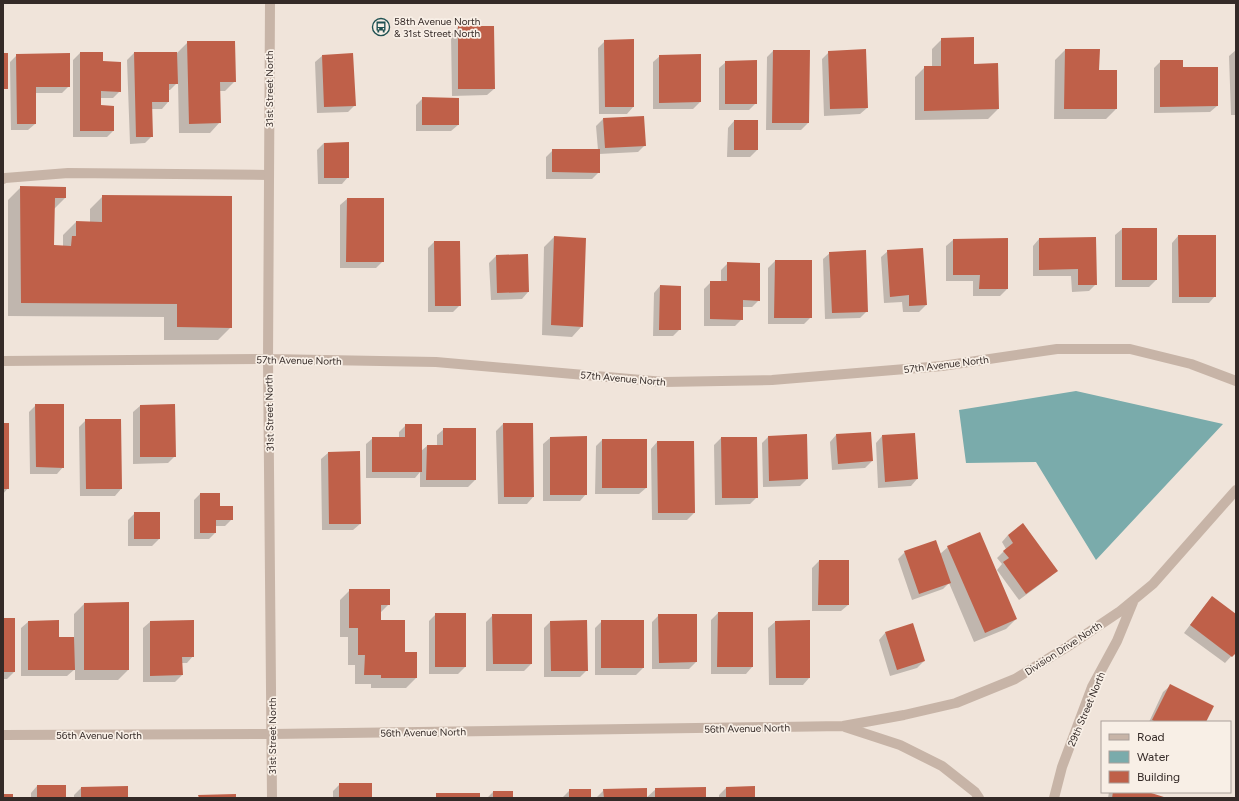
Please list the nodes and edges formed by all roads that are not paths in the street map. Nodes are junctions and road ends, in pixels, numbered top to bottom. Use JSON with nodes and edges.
{"nodes":[{"id":1,"x":270,"y":3,"type":"edge"},
{"id":2,"x":269,"y":175,"type":"junction"},
{"id":3,"x":3,"y":179,"type":"edge"},
{"id":4,"x":268,"y":359,"type":"junction"},
{"id":5,"x":3,"y":361,"type":"edge"},
{"id":6,"x":1236,"y":381,"type":"edge"},
{"id":7,"x":1236,"y":490,"type":"edge"},
{"id":8,"x":1134,"y":600,"type":"junction"},
{"id":9,"x":843,"y":726,"type":"junction"},
{"id":10,"x":272,"y":734,"type":"junction"},
{"id":11,"x":3,"y":735,"type":"edge"},
{"id":12,"x":272,"y":798,"type":"edge"},
{"id":13,"x":979,"y":798,"type":"edge"},
{"id":14,"x":1054,"y":798,"type":"edge"}],
"edges":[{"from":1,"to":2,"type":"street","name":"31st Street North"},
{"from":2,"to":3,"type":"street"},
{"from":2,"to":4,"type":"street","name":"31st Street North"},
{"from":4,"to":5,"type":"street","name":"57th Avenue North"},
{"from":4,"to":6,"type":"street","name":"57th Avenue North"},
{"from":4,"to":10,"type":"street","name":"31st Street North"},
{"from":7,"to":8,"type":"street","name":"Division Drive North"},
{"from":8,"to":9,"type":"street","name":"Division Drive North"},
{"from":8,"to":14,"type":"street","name":"29th Street North"},
{"from":9,"to":10,"type":"street","name":"56th Avenue North"},
{"from":9,"to":13,"type":"street"},
{"from":10,"to":11,"type":"street","name":"56th Avenue North"},
{"from":10,"to":12,"type":"street","name":"31st Street North"}]}
